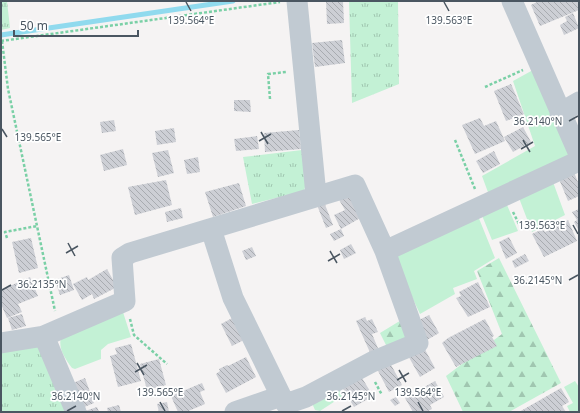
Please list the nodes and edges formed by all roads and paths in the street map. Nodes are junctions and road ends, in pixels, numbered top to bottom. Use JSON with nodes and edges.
{"nodes":[{"id":1,"x":286,"y":1,"type":"edge"},
{"id":2,"x":297,"y":1,"type":"edge"},
{"id":3,"x":512,"y":1,"type":"edge"},
{"id":4,"x":2,"y":41,"type":"edge"},
{"id":5,"x":538,"y":62,"type":"junction"},
{"id":6,"x":304,"y":70,"type":"junction"},
{"id":7,"x":485,"y":87,"type":"dead end"},
{"id":8,"x":270,"y":99,"type":"dead end"},
{"id":9,"x":579,"y":102,"type":"edge"},
{"id":10,"x":560,"y":113,"type":"junction"},
{"id":11,"x":455,"y":140,"type":"dead end"},
{"id":12,"x":579,"y":154,"type":"edge"},
{"id":13,"x":579,"y":161,"type":"edge"},
{"id":14,"x":316,"y":195,"type":"junction"},
{"id":15,"x":483,"y":206,"type":"junction"},
{"id":16,"x":37,"y":226,"type":"junction"},
{"id":17,"x":211,"y":229,"type":"junction"},
{"id":18,"x":7,"y":238,"type":"dead end"},
{"id":19,"x":385,"y":251,"type":"junction"},
{"id":20,"x":125,"y":301,"type":"junction"},
{"id":21,"x":51,"y":333,"type":"junction"},
{"id":22,"x":1,"y":343,"type":"edge"},
{"id":23,"x":167,"y":364,"type":"dead end"},
{"id":24,"x":281,"y":396,"type":"junction"},
{"id":25,"x":76,"y":412,"type":"edge"},
{"id":26,"x":234,"y":412,"type":"edge"}],
"edges":[{"from":1,"to":4,"type":"path"},
{"from":2,"to":6,"type":"street"},
{"from":3,"to":5,"type":"street"},
{"from":4,"to":16,"type":"path"},
{"from":5,"to":7,"type":"path"},
{"from":5,"to":10,"type":"street"},
{"from":6,"to":8,"type":"path"},
{"from":6,"to":14,"type":"street"},
{"from":9,"to":10,"type":"street"},
{"from":10,"to":12,"type":"street"},
{"from":11,"to":15,"type":"path"},
{"from":13,"to":15,"type":"street"},
{"from":14,"to":17,"type":"street"},
{"from":14,"to":19,"type":"street"},
{"from":15,"to":19,"type":"street"},
{"from":16,"to":18,"type":"path"},
{"from":16,"to":21,"type":"path"},
{"from":17,"to":20,"type":"street"},
{"from":17,"to":24,"type":"street"},
{"from":19,"to":24,"type":"street"},
{"from":20,"to":21,"type":"street"},
{"from":20,"to":23,"type":"path"},
{"from":21,"to":22,"type":"street"},
{"from":21,"to":25,"type":"street"},
{"from":24,"to":26,"type":"street"}]}
